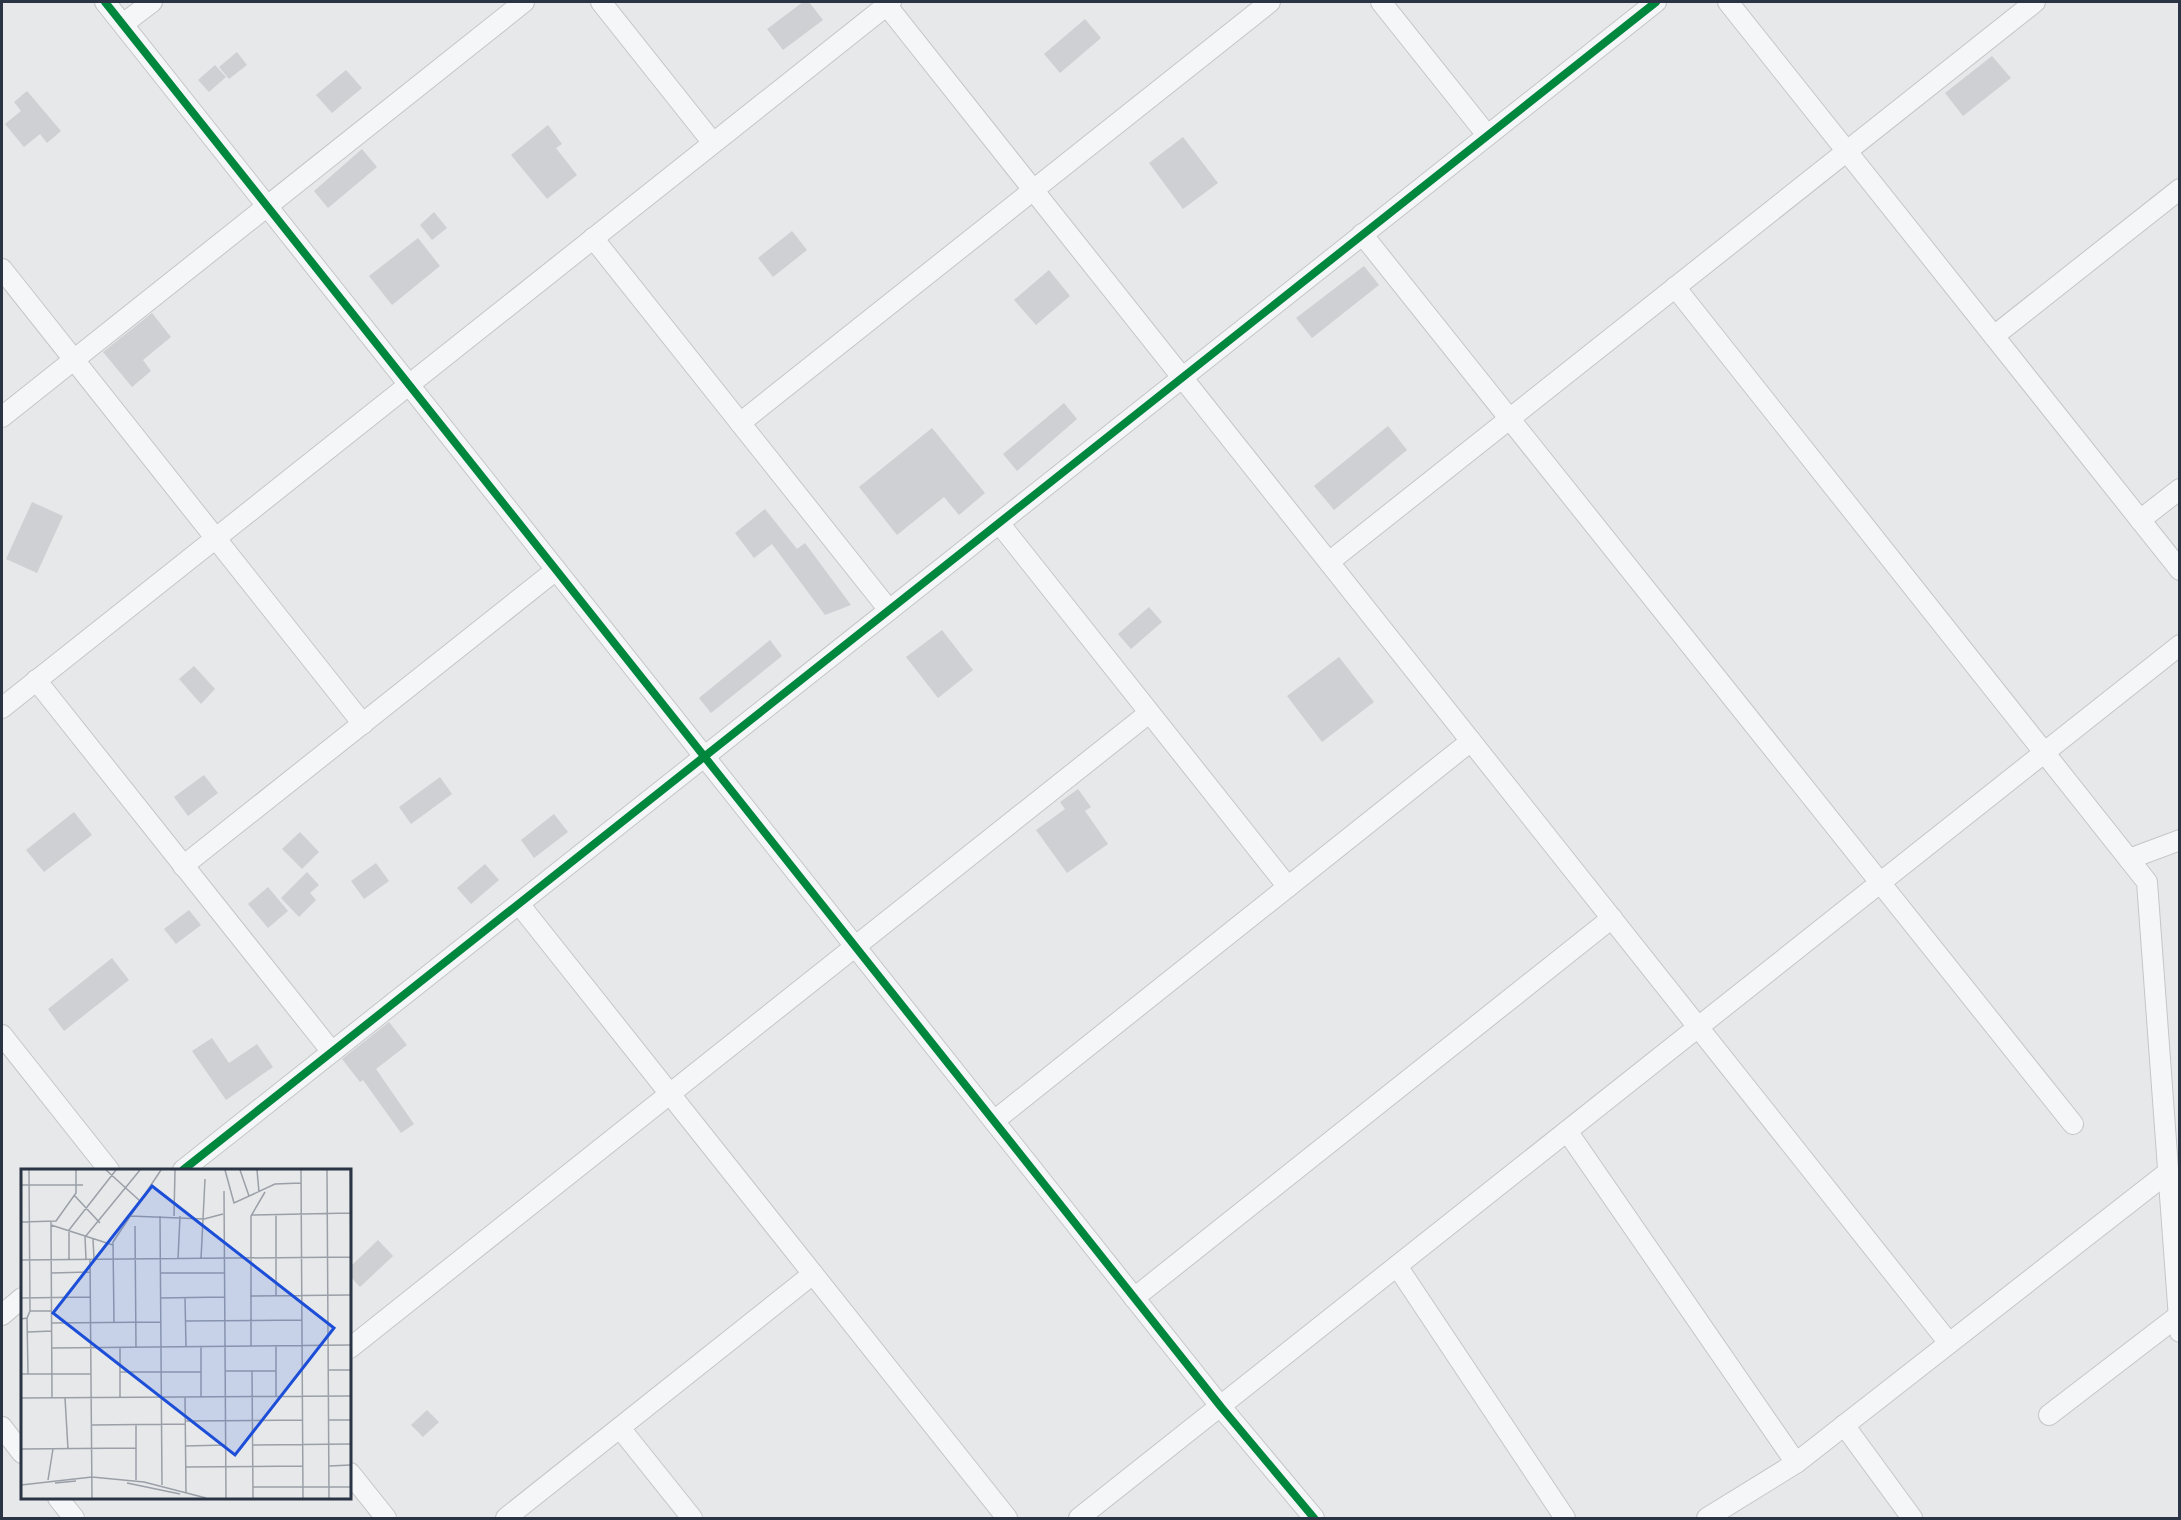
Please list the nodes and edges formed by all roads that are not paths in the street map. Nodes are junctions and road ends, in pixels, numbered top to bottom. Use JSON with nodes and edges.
{"nodes":[{"id":1,"x":105,"y":2,"type":"edge"},
{"id":2,"x":152,"y":2,"type":"edge"},
{"id":3,"x":525,"y":2,"type":"edge"},
{"id":4,"x":601,"y":2,"type":"edge"},
{"id":5,"x":1270,"y":2,"type":"edge"},
{"id":6,"x":1381,"y":2,"type":"edge"},
{"id":7,"x":1656,"y":2,"type":"edge"},
{"id":8,"x":1728,"y":2,"type":"edge"},
{"id":9,"x":2035,"y":2,"type":"edge"},
{"id":10,"x":887,"y":3,"type":"edge"},
{"id":11,"x":123,"y":24,"type":"junction"},
{"id":12,"x":1487,"y":135,"type":"junction"},
{"id":13,"x":713,"y":143,"type":"junction"},
{"id":14,"x":1846,"y":151,"type":"junction"},
{"id":15,"x":1034,"y":189,"type":"junction"},
{"id":16,"x":2180,"y":189,"type":"edge"},
{"id":17,"x":267,"y":206,"type":"junction"},
{"id":18,"x":1362,"y":234,"type":"junction"},
{"id":19,"x":593,"y":238,"type":"junction"},
{"id":20,"x":2,"y":269,"type":"edge"},
{"id":21,"x":1675,"y":287,"type":"junction"},
{"id":22,"x":1994,"y":336,"type":"junction"},
{"id":23,"x":73,"y":360,"type":"junction"},
{"id":24,"x":1183,"y":377,"type":"junction"},
{"id":25,"x":409,"y":384,"type":"junction"},
{"id":26,"x":2,"y":417,"type":"edge"},
{"id":27,"x":1509,"y":419,"type":"junction"},
{"id":28,"x":740,"y":423,"type":"junction"},
{"id":29,"x":2180,"y":489,"type":"edge"},
{"id":30,"x":2140,"y":520,"type":"junction"},
{"id":31,"x":999,"y":523,"type":"junction"},
{"id":32,"x":215,"y":538,"type":"junction"},
{"id":33,"x":1329,"y":562,"type":"junction"},
{"id":34,"x":556,"y":570,"type":"junction"},
{"id":35,"x":2180,"y":570,"type":"edge"},
{"id":36,"x":889,"y":610,"type":"junction"},
{"id":37,"x":2180,"y":645,"type":"edge"},
{"id":38,"x":36,"y":680,"type":"junction"},
{"id":39,"x":2,"y":708,"type":"edge"},
{"id":40,"x":1149,"y":713,"type":"junction"},
{"id":41,"x":363,"y":724,"type":"junction"},
{"id":42,"x":1472,"y":741,"type":"junction"},
{"id":43,"x":2044,"y":752,"type":"junction"},
{"id":44,"x":705,"y":757,"type":"junction"},
{"id":45,"x":2180,"y":840,"type":"edge"},
{"id":46,"x":2129,"y":859,"type":"junction"},
{"id":47,"x":183,"y":866,"type":"junction"},
{"id":48,"x":1880,"y":883,"type":"junction"},
{"id":49,"x":1288,"y":887,"type":"junction"},
{"id":50,"x":519,"y":904,"type":"junction"},
{"id":51,"x":1612,"y":918,"type":"junction"},
{"id":52,"x":855,"y":946,"type":"junction"},
{"id":53,"x":1698,"y":1027,"type":"junction"},
{"id":54,"x":2,"y":1035,"type":"edge"},
{"id":55,"x":332,"y":1052,"type":"junction"},
{"id":56,"x":670,"y":1094,"type":"junction"},
{"id":57,"x":994,"y":1121,"type":"junction"},
{"id":58,"x":2073,"y":1124,"type":"dead end"},
{"id":59,"x":1567,"y":1131,"type":"junction"},
{"id":60,"x":108,"y":1169,"type":"edge"},
{"id":61,"x":184,"y":1169,"type":"edge"},
{"id":62,"x":2167,"y":1173,"type":"junction"},
{"id":63,"x":1397,"y":1266,"type":"junction"},
{"id":64,"x":813,"y":1274,"type":"junction"},
{"id":65,"x":1134,"y":1298,"type":"junction"},
{"id":66,"x":21,"y":1299,"type":"edge"},
{"id":67,"x":2,"y":1315,"type":"edge"},
{"id":68,"x":2179,"y":1324,"type":"edge"},
{"id":69,"x":1949,"y":1343,"type":"junction"},
{"id":70,"x":351,"y":1347,"type":"edge"},
{"id":71,"x":1221,"y":1407,"type":"junction"},
{"id":72,"x":2049,"y":1415,"type":"dead end"},
{"id":73,"x":1844,"y":1425,"type":"junction"},
{"id":74,"x":2,"y":1427,"type":"edge"},
{"id":75,"x":620,"y":1428,"type":"junction"},
{"id":76,"x":21,"y":1452,"type":"edge"},
{"id":77,"x":1796,"y":1463,"type":"junction"},
{"id":78,"x":351,"y":1474,"type":"edge"},
{"id":79,"x":60,"y":1499,"type":"edge"},
{"id":80,"x":74,"y":1518,"type":"edge"},
{"id":81,"x":386,"y":1518,"type":"edge"},
{"id":82,"x":506,"y":1518,"type":"edge"},
{"id":83,"x":692,"y":1518,"type":"edge"},
{"id":84,"x":1007,"y":1518,"type":"edge"},
{"id":85,"x":1079,"y":1518,"type":"edge"},
{"id":86,"x":1314,"y":1518,"type":"edge"},
{"id":87,"x":1565,"y":1518,"type":"edge"},
{"id":88,"x":1707,"y":1518,"type":"edge"},
{"id":89,"x":1912,"y":1518,"type":"edge"}],
"edges":[{"from":1,"to":11,"type":"street"},
{"from":2,"to":11,"type":"street"},
{"from":3,"to":17,"type":"street"},
{"from":4,"to":13,"type":"street"},
{"from":5,"to":15,"type":"street"},
{"from":6,"to":12,"type":"street"},
{"from":7,"to":12,"type":"street"},
{"from":8,"to":14,"type":"street"},
{"from":9,"to":14,"type":"street"},
{"from":10,"to":13,"type":"street"},
{"from":10,"to":15,"type":"street"},
{"from":11,"to":17,"type":"street"},
{"from":12,"to":18,"type":"street"},
{"from":13,"to":19,"type":"street"},
{"from":14,"to":21,"type":"street"},
{"from":14,"to":22,"type":"street"},
{"from":15,"to":24,"type":"street"},
{"from":15,"to":28,"type":"street"},
{"from":16,"to":22,"type":"street"},
{"from":17,"to":23,"type":"street"},
{"from":17,"to":25,"type":"street"},
{"from":18,"to":24,"type":"street"},
{"from":18,"to":27,"type":"street"},
{"from":19,"to":25,"type":"street"},
{"from":19,"to":28,"type":"street"},
{"from":20,"to":23,"type":"street"},
{"from":21,"to":27,"type":"street"},
{"from":21,"to":43,"type":"street"},
{"from":22,"to":30,"type":"street"},
{"from":23,"to":26,"type":"street"},
{"from":23,"to":32,"type":"street"},
{"from":24,"to":31,"type":"street"},
{"from":24,"to":33,"type":"street"},
{"from":25,"to":32,"type":"street"},
{"from":25,"to":34,"type":"street"},
{"from":27,"to":33,"type":"street"},
{"from":27,"to":48,"type":"street"},
{"from":28,"to":36,"type":"street"},
{"from":29,"to":30,"type":"street"},
{"from":30,"to":35,"type":"street"},
{"from":31,"to":36,"type":"street"},
{"from":31,"to":40,"type":"street"},
{"from":32,"to":38,"type":"street"},
{"from":32,"to":41,"type":"street"},
{"from":33,"to":42,"type":"street"},
{"from":34,"to":41,"type":"street"},
{"from":34,"to":44,"type":"street"},
{"from":36,"to":44,"type":"street"},
{"from":37,"to":43,"type":"street"},
{"from":38,"to":39,"type":"street"},
{"from":38,"to":47,"type":"street"},
{"from":40,"to":49,"type":"street"},
{"from":40,"to":52,"type":"street"},
{"from":41,"to":47,"type":"street"},
{"from":42,"to":49,"type":"street"},
{"from":42,"to":51,"type":"street"},
{"from":43,"to":46,"type":"street"},
{"from":43,"to":48,"type":"street"},
{"from":44,"to":50,"type":"street"},
{"from":44,"to":52,"type":"street"},
{"from":45,"to":46,"type":"street"},
{"from":46,"to":62,"type":"street"},
{"from":47,"to":55,"type":"street"},
{"from":48,"to":53,"type":"street"},
{"from":48,"to":58,"type":"street"},
{"from":49,"to":57,"type":"street"},
{"from":50,"to":55,"type":"street"},
{"from":50,"to":56,"type":"street"},
{"from":51,"to":53,"type":"street"},
{"from":51,"to":65,"type":"street"},
{"from":52,"to":56,"type":"street"},
{"from":52,"to":57,"type":"street"},
{"from":53,"to":59,"type":"street"},
{"from":53,"to":69,"type":"street"},
{"from":54,"to":60,"type":"street"},
{"from":55,"to":61,"type":"street"},
{"from":56,"to":64,"type":"street"},
{"from":56,"to":70,"type":"street"},
{"from":57,"to":65,"type":"street"},
{"from":59,"to":63,"type":"street"},
{"from":59,"to":77,"type":"street"},
{"from":62,"to":68,"type":"street"},
{"from":62,"to":69,"type":"street"},
{"from":63,"to":71,"type":"street"},
{"from":63,"to":87,"type":"street"},
{"from":64,"to":75,"type":"street"},
{"from":64,"to":84,"type":"street"},
{"from":65,"to":71,"type":"street"},
{"from":66,"to":67,"type":"street"},
{"from":68,"to":72,"type":"street"},
{"from":69,"to":73,"type":"street"},
{"from":71,"to":85,"type":"street"},
{"from":71,"to":86,"type":"street"},
{"from":73,"to":77,"type":"street"},
{"from":73,"to":89,"type":"street"},
{"from":74,"to":76,"type":"street"},
{"from":75,"to":82,"type":"street"},
{"from":75,"to":83,"type":"street"},
{"from":77,"to":88,"type":"street"},
{"from":78,"to":81,"type":"street"},
{"from":79,"to":80,"type":"street"}]}
